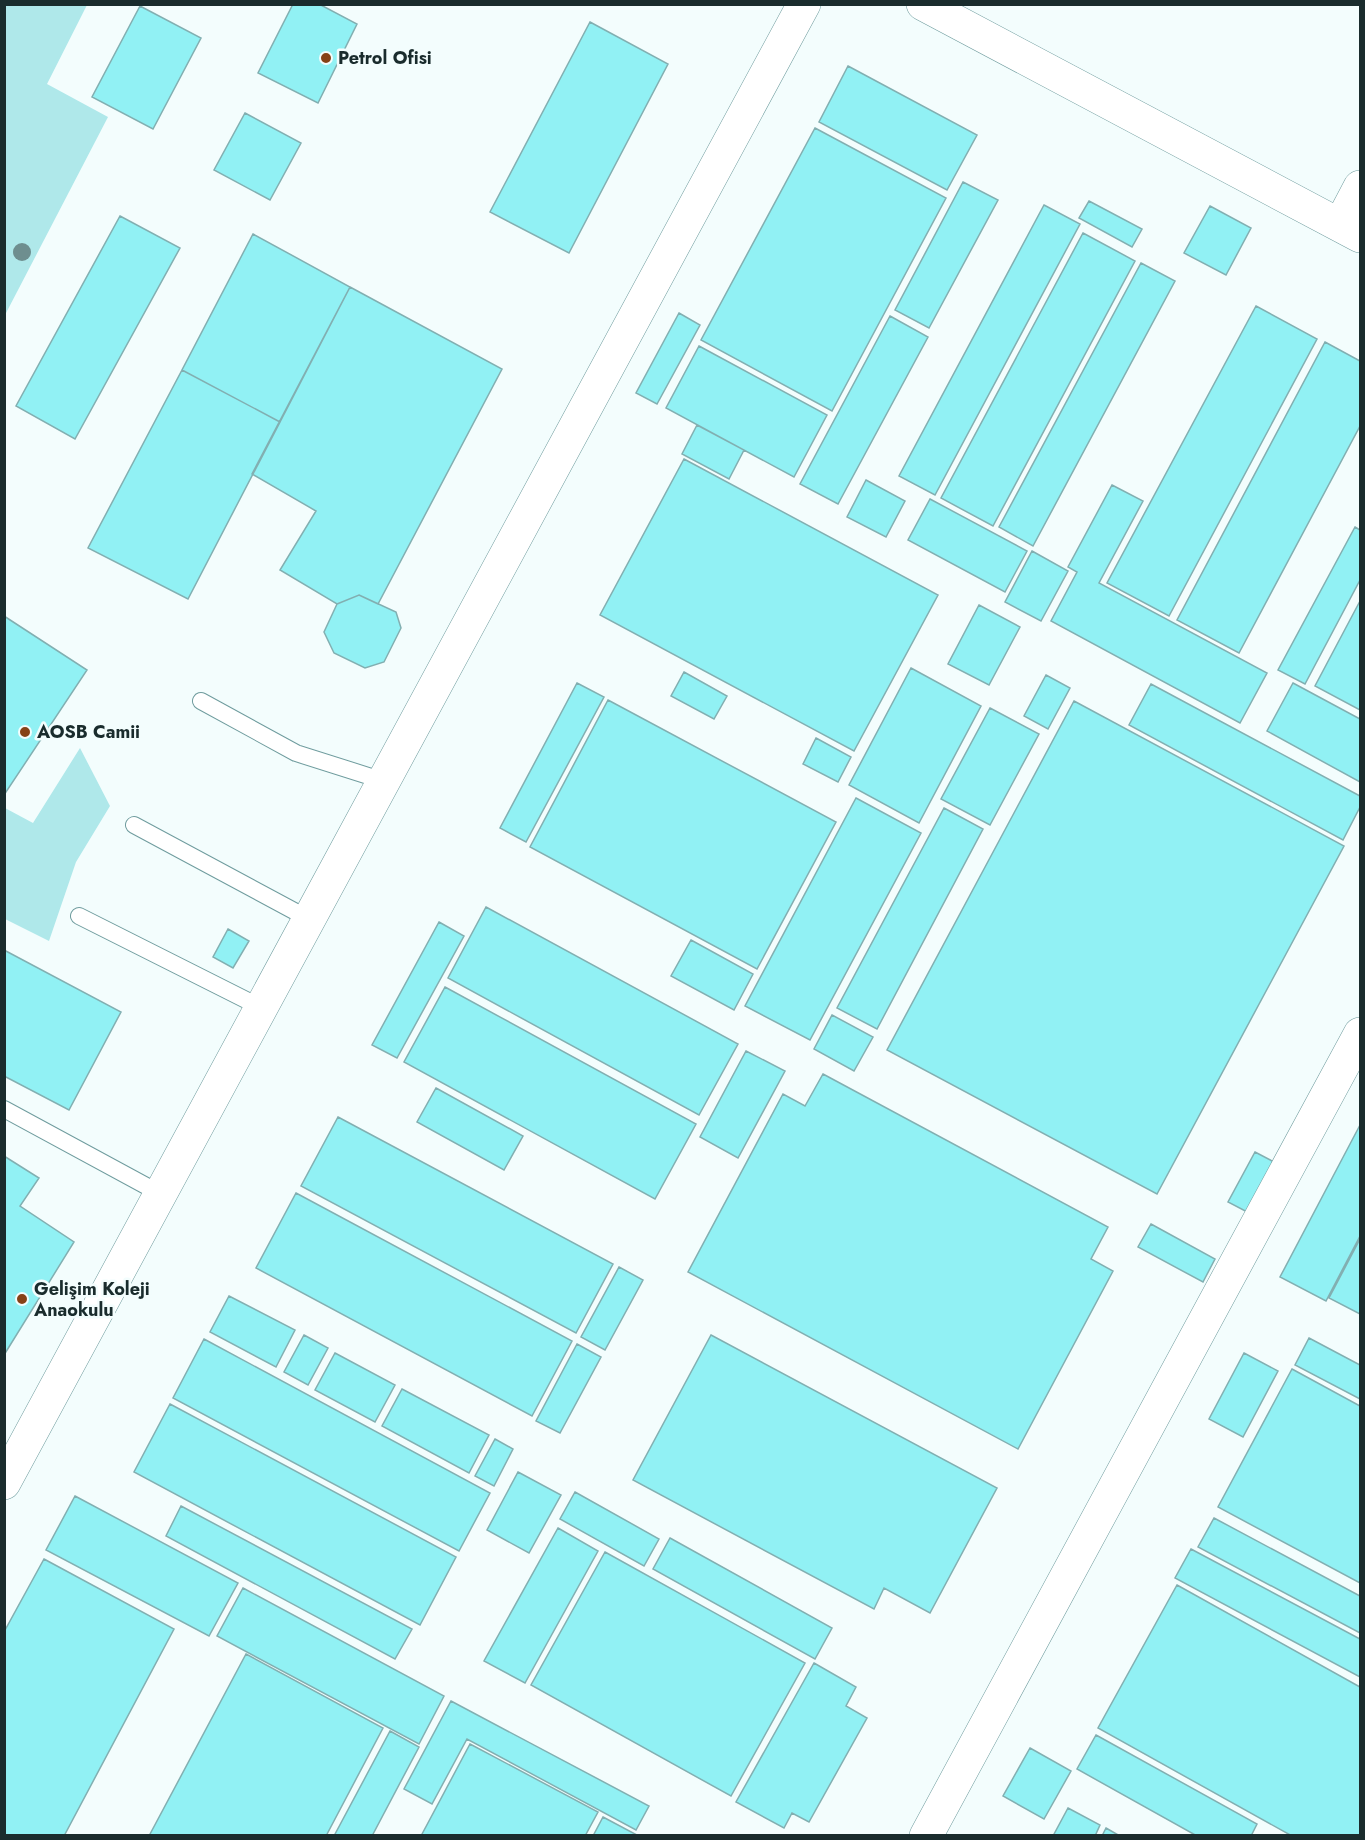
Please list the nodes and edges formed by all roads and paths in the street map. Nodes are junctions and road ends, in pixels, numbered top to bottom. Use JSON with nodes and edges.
{"nodes":[{"id":1,"x":804,"y":4,"type":"edge"},
{"id":2,"x":922,"y":4,"type":"edge"},
{"id":3,"x":1360,"y":187,"type":"edge"},
{"id":4,"x":1350,"y":230,"type":"edge"},
{"id":5,"x":201,"y":701,"type":"dead end"},
{"id":6,"x":384,"y":781,"type":"junction"},
{"id":7,"x":134,"y":825,"type":"dead end"},
{"id":8,"x":79,"y":916,"type":"dead end"},
{"id":9,"x":309,"y":919,"type":"junction"},
{"id":10,"x":262,"y":1008,"type":"junction"},
{"id":11,"x":1360,"y":1034,"type":"edge"},
{"id":12,"x":4,"y":1109,"type":"edge"},
{"id":13,"x":161,"y":1194,"type":"junction"},
{"id":14,"x":4,"y":1483,"type":"edge"},
{"id":15,"x":926,"y":1836,"type":"edge"}],
"edges":[{"from":1,"to":6,"type":"street"},
{"from":2,"to":4,"type":"street"},
{"from":3,"to":4,"type":"street"},
{"from":5,"to":6,"type":"lane"},
{"from":6,"to":9,"type":"street"},
{"from":7,"to":9,"type":"lane"},
{"from":8,"to":10,"type":"lane"},
{"from":9,"to":10,"type":"street"},
{"from":10,"to":13,"type":"street"},
{"from":11,"to":15,"type":"street"},
{"from":12,"to":13,"type":"lane"},
{"from":13,"to":14,"type":"street"}]}
